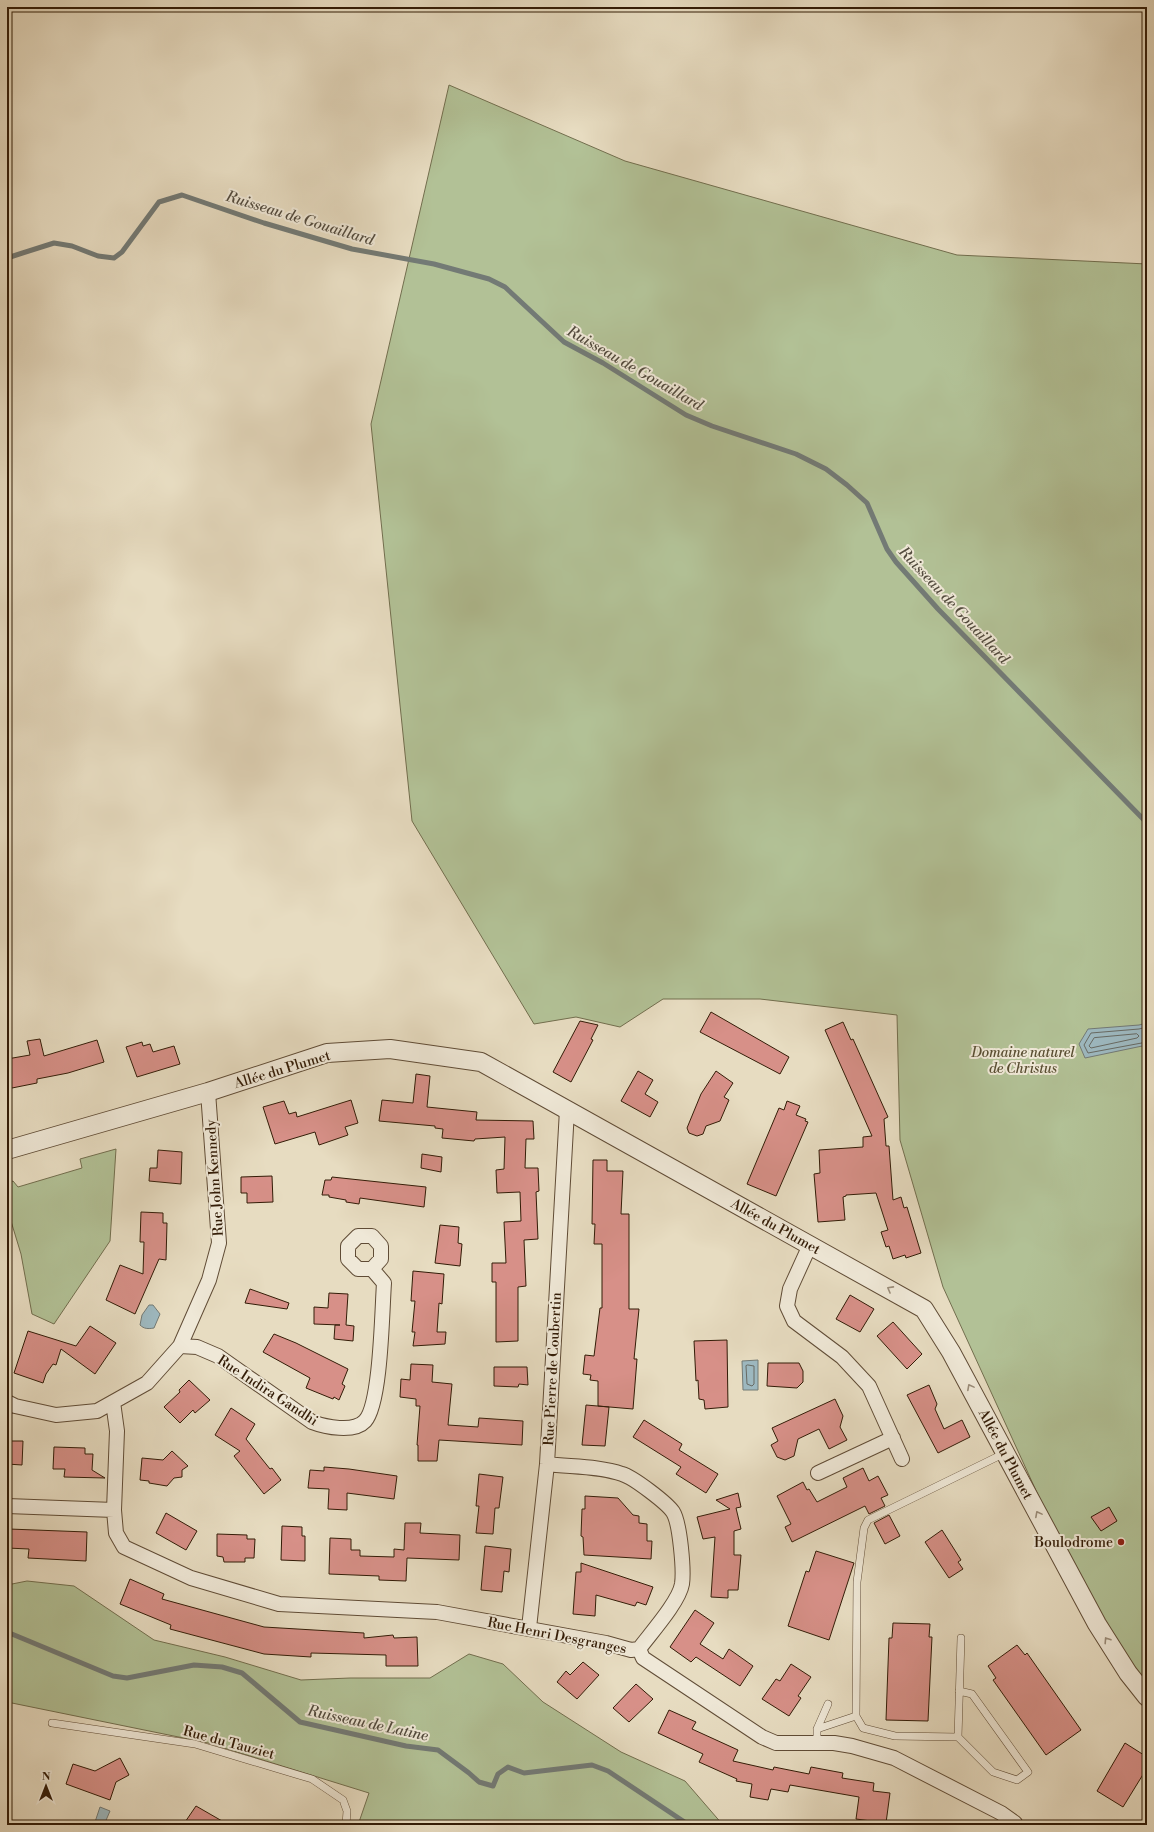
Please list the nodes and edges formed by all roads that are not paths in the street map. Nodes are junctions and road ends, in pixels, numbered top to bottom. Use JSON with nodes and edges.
{"nodes":[{"id":1,"x":208,"y":1092,"type":"junction"},
{"id":2,"x":567,"y":1110,"type":"junction"},
{"id":3,"x":7,"y":1150,"type":"edge"},
{"id":4,"x":810,"y":1245,"type":"junction"},
{"id":5,"x":372,"y":1269,"type":"dead end"},
{"id":6,"x":180,"y":1346,"type":"junction"},
{"id":7,"x":7,"y":1402,"type":"edge"},
{"id":8,"x":113,"y":1402,"type":"junction"},
{"id":9,"x":893,"y":1438,"type":"junction"},
{"id":10,"x":1006,"y":1453,"type":"junction"},
{"id":11,"x":902,"y":1459,"type":"dead end"},
{"id":12,"x":547,"y":1464,"type":"junction"},
{"id":13,"x":818,"y":1473,"type":"dead end"},
{"id":14,"x":7,"y":1506,"type":"edge"},
{"id":15,"x":114,"y":1510,"type":"junction"},
{"id":16,"x":529,"y":1628,"type":"junction"},
{"id":17,"x":961,"y":1638,"type":"dead end"},
{"id":18,"x":639,"y":1649,"type":"junction"},
{"id":19,"x":959,"y":1691,"type":"junction"},
{"id":20,"x":1147,"y":1698,"type":"edge"},
{"id":21,"x":828,"y":1704,"type":"dead end"},
{"id":22,"x":856,"y":1716,"type":"junction"},
{"id":23,"x":52,"y":1723,"type":"dead end"},
{"id":24,"x":817,"y":1736,"type":"junction"},
{"id":25,"x":958,"y":1737,"type":"junction"},
{"id":26,"x":1015,"y":1824,"type":"edge"},
{"id":27,"x":346,"y":1825,"type":"edge"}],
"edges":[{"from":1,"to":2,"type":"street","name":"Allée du Plumet"},
{"from":1,"to":3,"type":"street","name":"Allée du Plumet"},
{"from":1,"to":6,"type":"street","name":"Rue John Kennedy"},
{"from":2,"to":4,"type":"street","name":"Allée du Plumet"},
{"from":2,"to":12,"type":"street","name":"Rue Pierre de Coubertin"},
{"from":4,"to":9,"type":"street"},
{"from":10,"to":4,"type":"street","name":"Allée du Plumet","one_way":true},
{"from":5,"to":6,"type":"street","name":"Rue Indira Gandhi"},
{"from":6,"to":8,"type":"street","name":"Rue John Kennedy"},
{"from":7,"to":8,"type":"street","name":"Rue John Kennedy"},
{"from":8,"to":15,"type":"street","name":"Rue Henri Desgranges"},
{"from":9,"to":11,"type":"street"},
{"from":9,"to":13,"type":"street"},
{"from":20,"to":10,"type":"street","name":"Allée du Plumet","one_way":true},
{"from":10,"to":22,"type":"lane"},
{"from":12,"to":16,"type":"street","name":"Rue Pierre de Coubertin"},
{"from":12,"to":18,"type":"street"},
{"from":14,"to":15,"type":"street"},
{"from":15,"to":16,"type":"street","name":"Rue Henri Desgranges"},
{"from":16,"to":18,"type":"street","name":"Rue Henri Desgranges"},
{"from":17,"to":19,"type":"lane"},
{"from":18,"to":24,"type":"street","name":"Rue Henri Desgranges"},
{"from":19,"to":25,"type":"lane"},
{"from":19,"to":25,"type":"lane"},
{"from":21,"to":24,"type":"lane"},
{"from":22,"to":24,"type":"lane"},
{"from":22,"to":25,"type":"lane"},
{"from":23,"to":27,"type":"lane","name":"Rue du Tauziet"},
{"from":24,"to":26,"type":"street","name":"Rue Henri Desgranges"}]}
